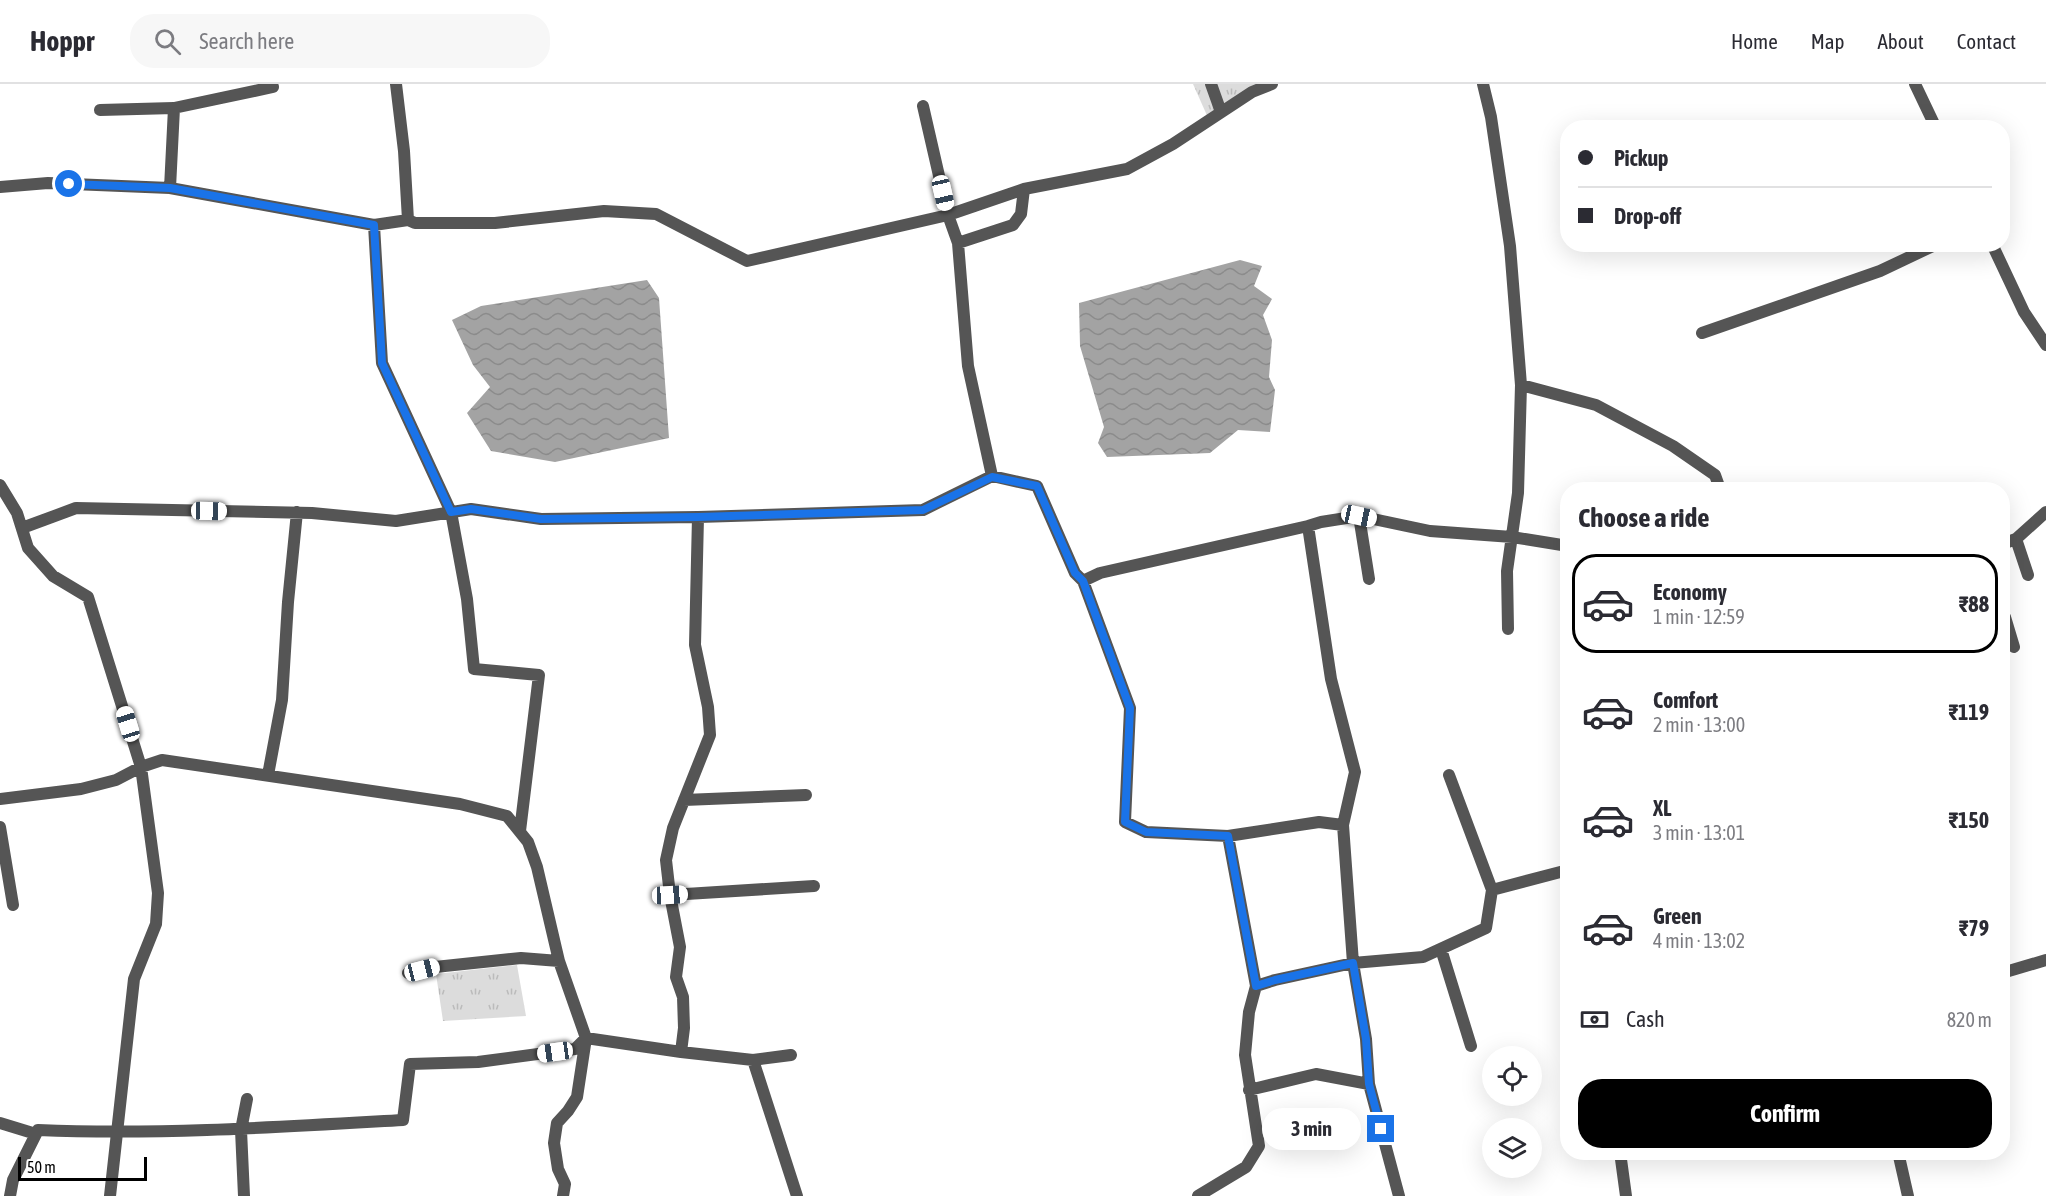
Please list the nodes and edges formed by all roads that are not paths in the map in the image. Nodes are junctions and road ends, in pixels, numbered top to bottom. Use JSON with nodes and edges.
{"nodes":[{"id":1,"x":272,"y":84,"type":"edge"},
{"id":2,"x":396,"y":84,"type":"edge"},
{"id":3,"x":1211,"y":84,"type":"edge"},
{"id":4,"x":1272,"y":84,"type":"edge"},
{"id":5,"x":1483,"y":84,"type":"edge"},
{"id":6,"x":1915,"y":84,"type":"edge"},
{"id":7,"x":923,"y":106,"type":"dead end"},
{"id":8,"x":174,"y":108,"type":"junction"},
{"id":9,"x":100,"y":110,"type":"dead end"},
{"id":10,"x":1221,"y":111,"type":"junction"},
{"id":11,"x":1932,"y":120,"type":"edge"},
{"id":12,"x":0,"y":188,"type":"edge"},
{"id":13,"x":170,"y":188,"type":"junction"},
{"id":14,"x":1024,"y":189,"type":"junction"},
{"id":15,"x":948,"y":215,"type":"junction"},
{"id":16,"x":408,"y":220,"type":"junction"},
{"id":17,"x":374,"y":225,"type":"junction"},
{"id":18,"x":958,"y":243,"type":"junction"},
{"id":19,"x":1920,"y":252,"type":"edge"},
{"id":20,"x":1996,"y":252,"type":"edge"},
{"id":21,"x":1702,"y":333,"type":"dead end"},
{"id":22,"x":2046,"y":345,"type":"edge"},
{"id":23,"x":1521,"y":385,"type":"junction"},
{"id":24,"x":992,"y":477,"type":"junction"},
{"id":25,"x":1717,"y":482,"type":"edge"},
{"id":26,"x":0,"y":484,"type":"edge"},
{"id":27,"x":451,"y":512,"type":"junction"},
{"id":28,"x":2046,"y":512,"type":"edge"},
{"id":29,"x":297,"y":513,"type":"junction"},
{"id":30,"x":1359,"y":516,"type":"junction"},
{"id":31,"x":698,"y":517,"type":"junction"},
{"id":32,"x":1308,"y":526,"type":"junction"},
{"id":33,"x":22,"y":528,"type":"junction"},
{"id":34,"x":1512,"y":537,"type":"junction"},
{"id":35,"x":2016,"y":539,"type":"junction"},
{"id":36,"x":2010,"y":541,"type":"edge"},
{"id":37,"x":1560,"y":545,"type":"edge"},
{"id":38,"x":2028,"y":574,"type":"dead end"},
{"id":39,"x":1369,"y":579,"type":"dead end"},
{"id":40,"x":1083,"y":581,"type":"junction"},
{"id":41,"x":1508,"y":629,"type":"dead end"},
{"id":42,"x":2010,"y":634,"type":"edge"},
{"id":43,"x":2014,"y":647,"type":"dead end"},
{"id":44,"x":141,"y":767,"type":"junction"},
{"id":45,"x":268,"y":775,"type":"junction"},
{"id":46,"x":1449,"y":775,"type":"dead end"},
{"id":47,"x":806,"y":795,"type":"dead end"},
{"id":48,"x":0,"y":800,"type":"edge"},
{"id":49,"x":684,"y":800,"type":"junction"},
{"id":50,"x":1342,"y":825,"type":"junction"},
{"id":51,"x":0,"y":827,"type":"edge"},
{"id":52,"x":519,"y":831,"type":"junction"},
{"id":53,"x":1228,"y":836,"type":"junction"},
{"id":54,"x":1560,"y":872,"type":"edge"},
{"id":55,"x":814,"y":886,"type":"dead end"},
{"id":56,"x":1492,"y":890,"type":"junction"},
{"id":57,"x":670,"y":895,"type":"junction"},
{"id":58,"x":13,"y":905,"type":"dead end"},
{"id":59,"x":1441,"y":949,"type":"junction"},
{"id":60,"x":2046,"y":960,"type":"edge"},
{"id":61,"x":560,"y":961,"type":"junction"},
{"id":62,"x":1353,"y":963,"type":"junction"},
{"id":63,"x":2010,"y":971,"type":"edge"},
{"id":64,"x":408,"y":973,"type":"dead end"},
{"id":65,"x":1256,"y":986,"type":"junction"},
{"id":66,"x":586,"y":1038,"type":"junction"},
{"id":67,"x":1472,"y":1046,"type":"dead end"},
{"id":68,"x":681,"y":1053,"type":"junction"},
{"id":69,"x":792,"y":1055,"type":"dead end"},
{"id":70,"x":753,"y":1060,"type":"junction"},
{"id":71,"x":1369,"y":1084,"type":"junction"},
{"id":72,"x":1249,"y":1090,"type":"junction"},
{"id":73,"x":247,"y":1099,"type":"dead end"},
{"id":74,"x":0,"y":1123,"type":"edge"},
{"id":75,"x":242,"y":1130,"type":"junction"},
{"id":76,"x":117,"y":1133,"type":"junction"},
{"id":77,"x":36,"y":1134,"type":"junction"},
{"id":78,"x":1621,"y":1160,"type":"edge"},
{"id":79,"x":1900,"y":1160,"type":"edge"},
{"id":80,"x":10,"y":1196,"type":"edge"},
{"id":81,"x":110,"y":1196,"type":"edge"},
{"id":82,"x":244,"y":1196,"type":"edge"},
{"id":83,"x":564,"y":1196,"type":"edge"},
{"id":84,"x":797,"y":1196,"type":"edge"},
{"id":85,"x":1198,"y":1196,"type":"edge"},
{"id":86,"x":1399,"y":1196,"type":"edge"},
{"id":87,"x":1626,"y":1196,"type":"edge"},
{"id":88,"x":1908,"y":1196,"type":"edge"}],
"edges":[{"from":1,"to":8,"type":"street"},
{"from":2,"to":16,"type":"street"},
{"from":3,"to":10,"type":"street"},
{"from":4,"to":10,"type":"street"},
{"from":5,"to":23,"type":"street"},
{"from":6,"to":11,"type":"street"},
{"from":7,"to":15,"type":"street"},
{"from":8,"to":9,"type":"street"},
{"from":8,"to":13,"type":"street"},
{"from":10,"to":14,"type":"street"},
{"from":12,"to":13,"type":"street"},
{"from":13,"to":17,"type":"street"},
{"from":14,"to":15,"type":"street"},
{"from":14,"to":18,"type":"street"},
{"from":15,"to":16,"type":"street"},
{"from":15,"to":18,"type":"street"},
{"from":16,"to":17,"type":"street"},
{"from":17,"to":27,"type":"street"},
{"from":18,"to":24,"type":"street"},
{"from":19,"to":21,"type":"street"},
{"from":20,"to":22,"type":"street"},
{"from":23,"to":25,"type":"street"},
{"from":23,"to":34,"type":"street"},
{"from":24,"to":31,"type":"street"},
{"from":24,"to":40,"type":"street"},
{"from":26,"to":33,"type":"street"},
{"from":27,"to":29,"type":"street"},
{"from":27,"to":31,"type":"street"},
{"from":27,"to":52,"type":"street"},
{"from":28,"to":35,"type":"street"},
{"from":29,"to":33,"type":"street"},
{"from":29,"to":45,"type":"street"},
{"from":30,"to":32,"type":"street"},
{"from":30,"to":34,"type":"street"},
{"from":30,"to":39,"type":"street"},
{"from":31,"to":49,"type":"street"},
{"from":32,"to":40,"type":"street"},
{"from":32,"to":50,"type":"street"},
{"from":33,"to":44,"type":"street"},
{"from":34,"to":37,"type":"street"},
{"from":34,"to":41,"type":"street"},
{"from":35,"to":36,"type":"street"},
{"from":35,"to":38,"type":"street"},
{"from":40,"to":53,"type":"street"},
{"from":42,"to":43,"type":"street"},
{"from":44,"to":45,"type":"street"},
{"from":44,"to":48,"type":"street"},
{"from":44,"to":76,"type":"street"},
{"from":45,"to":52,"type":"street"},
{"from":46,"to":56,"type":"street"},
{"from":47,"to":49,"type":"street"},
{"from":49,"to":57,"type":"street"},
{"from":50,"to":53,"type":"street"},
{"from":50,"to":62,"type":"street"},
{"from":51,"to":58,"type":"street"},
{"from":52,"to":61,"type":"street"},
{"from":53,"to":65,"type":"street"},
{"from":54,"to":56,"type":"street"},
{"from":55,"to":57,"type":"street"},
{"from":56,"to":59,"type":"street"},
{"from":57,"to":68,"type":"street"},
{"from":59,"to":62,"type":"street"},
{"from":59,"to":67,"type":"street"},
{"from":60,"to":63,"type":"street"},
{"from":61,"to":64,"type":"street"},
{"from":61,"to":66,"type":"street"},
{"from":62,"to":65,"type":"street"},
{"from":62,"to":71,"type":"street"},
{"from":65,"to":72,"type":"street"},
{"from":66,"to":68,"type":"street"},
{"from":66,"to":75,"type":"street"},
{"from":66,"to":83,"type":"street"},
{"from":68,"to":70,"type":"street"},
{"from":69,"to":70,"type":"street"},
{"from":70,"to":84,"type":"street"},
{"from":71,"to":72,"type":"street"},
{"from":71,"to":86,"type":"street"},
{"from":72,"to":85,"type":"street"},
{"from":73,"to":75,"type":"street"},
{"from":74,"to":77,"type":"street"},
{"from":75,"to":76,"type":"street"},
{"from":75,"to":82,"type":"street"},
{"from":76,"to":77,"type":"street"},
{"from":76,"to":81,"type":"street"},
{"from":77,"to":80,"type":"street"},
{"from":78,"to":87,"type":"street"},
{"from":79,"to":88,"type":"street"}]}
